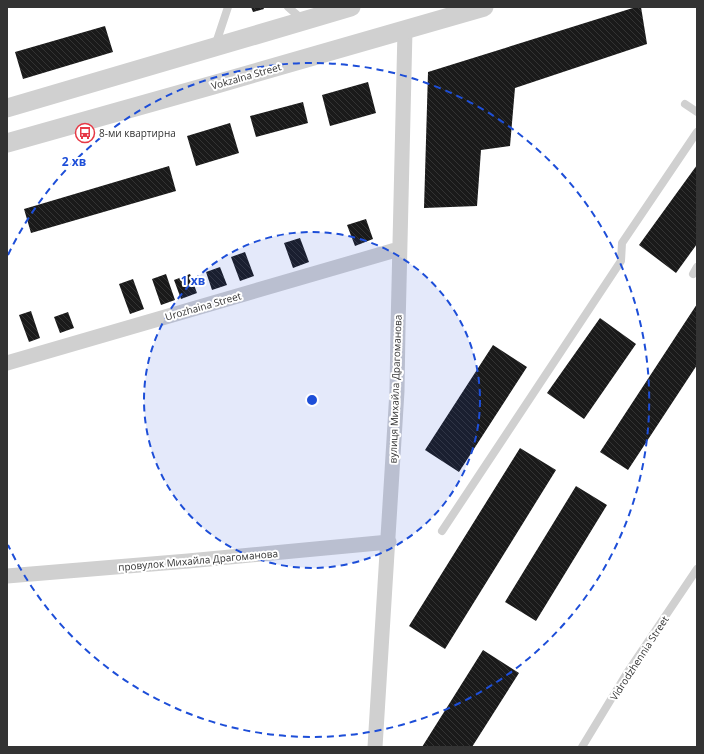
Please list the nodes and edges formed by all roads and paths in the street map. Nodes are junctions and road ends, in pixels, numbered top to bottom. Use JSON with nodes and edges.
{"nodes":[{"id":1,"x":228,"y":7,"type":"edge"},
{"id":2,"x":288,"y":7,"type":"edge"},
{"id":3,"x":351,"y":7,"type":"edge"},
{"id":4,"x":484,"y":7,"type":"edge"},
{"id":5,"x":304,"y":21,"type":"junction"},
{"id":6,"x":405,"y":30,"type":"junction"},
{"id":7,"x":214,"y":48,"type":"junction"},
{"id":8,"x":685,"y":104,"type":"dead end"},
{"id":9,"x":7,"y":108,"type":"edge"},
{"id":10,"x":697,"y":112,"type":"edge"},
{"id":11,"x":697,"y":132,"type":"edge"},
{"id":12,"x":7,"y":143,"type":"edge"},
{"id":13,"x":399,"y":249,"type":"junction"},
{"id":14,"x":7,"y":363,"type":"edge"},
{"id":15,"x":442,"y":531,"type":"dead end"},
{"id":16,"x":388,"y":542,"type":"junction"},
{"id":17,"x":697,"y":569,"type":"edge"},
{"id":18,"x":7,"y":576,"type":"edge"},
{"id":19,"x":375,"y":747,"type":"edge"},
{"id":20,"x":582,"y":747,"type":"edge"}],
"edges":[{"from":1,"to":7,"type":"lane"},
{"from":2,"to":5,"type":"lane"},
{"from":3,"to":5,"type":"street"},
{"from":4,"to":6,"type":"street","name":"Vokzalna Street"},
{"from":5,"to":7,"type":"street"},
{"from":6,"to":12,"type":"street","name":"Vokzalna Street"},
{"from":6,"to":13,"type":"street","name":"вулиця Михайла Драгоманова"},
{"from":7,"to":9,"type":"street"},
{"from":8,"to":10,"type":"lane"},
{"from":11,"to":15,"type":"lane"},
{"from":13,"to":14,"type":"street","name":"Urozhaina Street"},
{"from":13,"to":16,"type":"street","name":"вулиця Михайла Драгоманова"},
{"from":16,"to":18,"type":"street","name":"провулок Михайла Драгоманова"},
{"from":16,"to":19,"type":"street","name":"вулиця Михайла Драгоманова"},
{"from":17,"to":20,"type":"lane","name":"Vidrodzhennia Street"}]}
